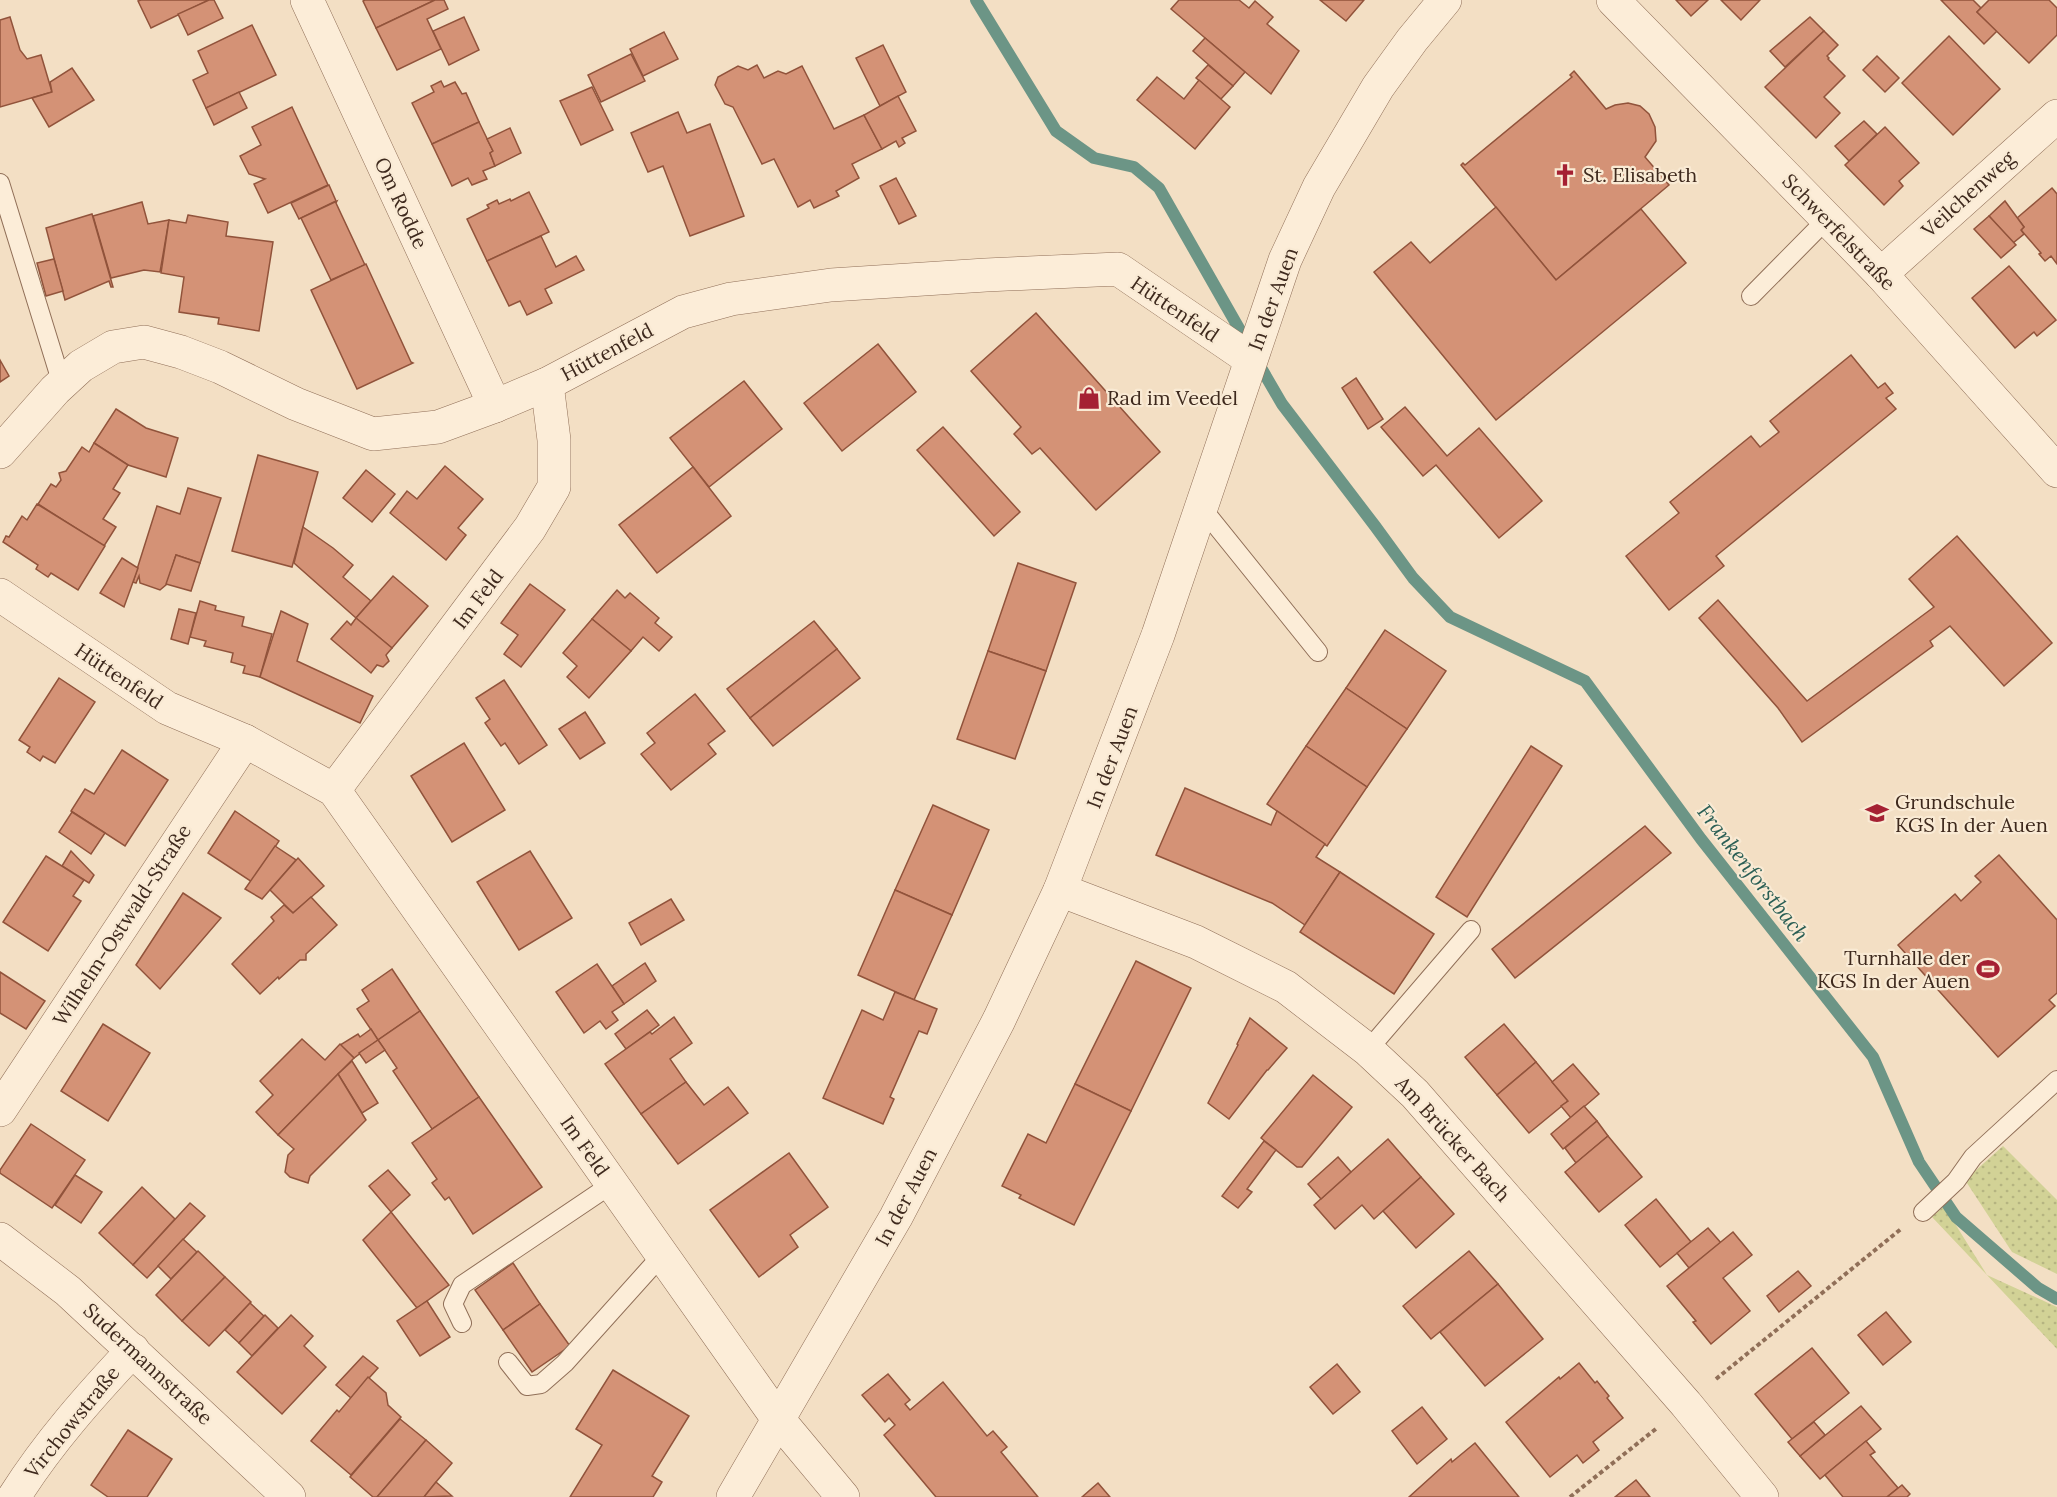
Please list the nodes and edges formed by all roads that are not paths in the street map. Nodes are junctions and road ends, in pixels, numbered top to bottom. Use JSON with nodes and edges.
{"nodes":[{"id":1,"x":307,"y":0,"type":"edge"},
{"id":2,"x":1445,"y":0,"type":"edge"},
{"id":3,"x":1613,"y":0,"type":"edge"},
{"id":4,"x":2057,"y":117,"type":"edge"},
{"id":5,"x":0,"y":183,"type":"edge"},
{"id":6,"x":1827,"y":219,"type":"junction"},
{"id":7,"x":1881,"y":274,"type":"junction"},
{"id":8,"x":1751,"y":296,"type":"dead end"},
{"id":9,"x":1245,"y":357,"type":"junction"},
{"id":10,"x":62,"y":384,"type":"junction"},
{"id":11,"x":547,"y":384,"type":"junction"},
{"id":12,"x":495,"y":406,"type":"junction"},
{"id":13,"x":0,"y":452,"type":"edge"},
{"id":14,"x":2057,"y":471,"type":"edge"},
{"id":15,"x":1202,"y":508,"type":"junction"},
{"id":16,"x":0,"y":596,"type":"edge"},
{"id":17,"x":1318,"y":652,"type":"dead end"},
{"id":18,"x":245,"y":741,"type":"junction"},
{"id":19,"x":334,"y":790,"type":"junction"},
{"id":20,"x":1060,"y":890,"type":"junction"},
{"id":21,"x":1471,"y":930,"type":"dead end"},
{"id":22,"x":1368,"y":1050,"type":"junction"},
{"id":23,"x":2057,"y":1080,"type":"edge"},
{"id":24,"x":0,"y":1110,"type":"edge"},
{"id":25,"x":612,"y":1184,"type":"junction"},
{"id":26,"x":1923,"y":1212,"type":"road end"},
{"id":27,"x":0,"y":1239,"type":"edge"},
{"id":28,"x":662,"y":1255,"type":"junction"},
{"id":29,"x":462,"y":1323,"type":"dead end"},
{"id":30,"x":133,"y":1350,"type":"junction"},
{"id":31,"x":508,"y":1362,"type":"dead end"},
{"id":32,"x":778,"y":1419,"type":"junction"},
{"id":33,"x":14,"y":1497,"type":"edge"},
{"id":34,"x":289,"y":1497,"type":"edge"},
{"id":35,"x":733,"y":1497,"type":"edge"},
{"id":36,"x":843,"y":1497,"type":"edge"},
{"id":37,"x":1762,"y":1497,"type":"edge"}],
"edges":[{"from":1,"to":12,"type":"street","name":"Om Rodde"},
{"from":2,"to":9,"type":"street","name":"In der Auen"},
{"from":3,"to":6,"type":"street","name":"Schwerfelstraße"},
{"from":4,"to":7,"type":"street","name":"Veilchenweg"},
{"from":5,"to":10,"type":"lane"},
{"from":6,"to":7,"type":"street","name":"Schwerfelstraße"},
{"from":6,"to":8,"type":"lane"},
{"from":7,"to":14,"type":"street","name":"Schwerfelstraße"},
{"from":9,"to":11,"type":"street","name":"Hüttenfeld"},
{"from":9,"to":15,"type":"street","name":"In der Auen"},
{"from":10,"to":12,"type":"street","name":"Hüttenfeld"},
{"from":10,"to":13,"type":"street","name":"Hüttenfeld"},
{"from":11,"to":12,"type":"street","name":"Hüttenfeld"},
{"from":11,"to":19,"type":"street","name":"Im Feld"},
{"from":15,"to":17,"type":"lane"},
{"from":15,"to":20,"type":"street","name":"In der Auen"},
{"from":16,"to":18,"type":"street","name":"Hüttenfeld"},
{"from":18,"to":19,"type":"street","name":"Im Feld"},
{"from":18,"to":24,"type":"street","name":"Wilhelm-Ostwald-Straße"},
{"from":19,"to":25,"type":"street","name":"Im Feld"},
{"from":20,"to":22,"type":"street","name":"Am Brücker Bach"},
{"from":20,"to":32,"type":"street","name":"In der Auen"},
{"from":21,"to":22,"type":"lane"},
{"from":22,"to":37,"type":"street","name":"Am Brücker Bach"},
{"from":23,"to":26,"type":"lane"},
{"from":25,"to":28,"type":"street","name":"Im Feld"},
{"from":25,"to":29,"type":"lane"},
{"from":27,"to":30,"type":"street","name":"Sudermannstraße"},
{"from":28,"to":31,"type":"lane"},
{"from":28,"to":32,"type":"street","name":"Im Feld"},
{"from":30,"to":33,"type":"street","name":"Virchowstraße"},
{"from":30,"to":34,"type":"street","name":"Sudermannstraße"},
{"from":32,"to":35,"type":"street","name":"In der Auen"},
{"from":32,"to":36,"type":"street","name":"Im Feld"}]}
